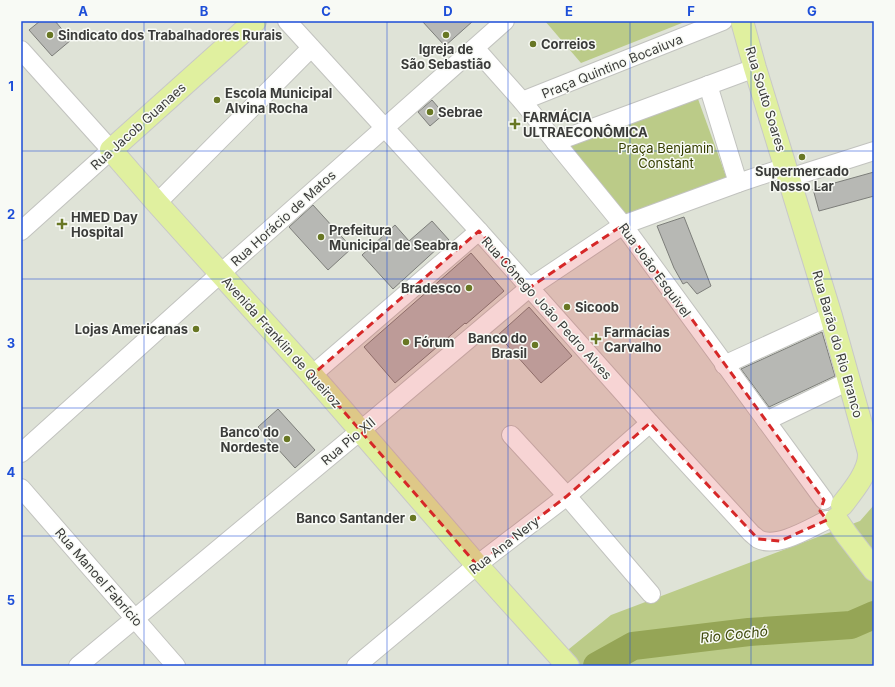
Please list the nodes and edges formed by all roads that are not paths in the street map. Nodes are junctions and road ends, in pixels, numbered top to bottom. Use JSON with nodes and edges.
{"nodes":[{"id":1,"x":255,"y":21,"type":"edge"},
{"id":2,"x":287,"y":21,"type":"edge"},
{"id":3,"x":505,"y":21,"type":"edge"},
{"id":4,"x":723,"y":21,"type":"edge"},
{"id":5,"x":742,"y":21,"type":"edge"},
{"id":6,"x":311,"y":48,"type":"junction"},
{"id":7,"x":475,"y":48,"type":"junction"},
{"id":8,"x":21,"y":50,"type":"edge"},
{"id":9,"x":755,"y":68,"type":"junction"},
{"id":10,"x":708,"y":85,"type":"junction"},
{"id":11,"x":522,"y":101,"type":"junction"},
{"id":12,"x":385,"y":127,"type":"junction"},
{"id":13,"x":555,"y":142,"type":"junction"},
{"id":14,"x":111,"y":150,"type":"junction"},
{"id":15,"x":874,"y":152,"type":"edge"},
{"id":16,"x":788,"y":172,"type":"junction"},
{"id":17,"x":738,"y":183,"type":"junction"},
{"id":18,"x":157,"y":203,"type":"junction"},
{"id":19,"x":623,"y":225,"type":"junction"},
{"id":20,"x":21,"y":231,"type":"edge"},
{"id":21,"x":479,"y":231,"type":"junction"},
{"id":22,"x":220,"y":274,"type":"junction"},
{"id":23,"x":530,"y":288,"type":"junction"},
{"id":24,"x":831,"y":316,"type":"junction"},
{"id":25,"x":724,"y":365,"type":"junction"},
{"id":26,"x":312,"y":375,"type":"junction"},
{"id":27,"x":849,"y":381,"type":"junction"},
{"id":28,"x":766,"y":421,"type":"junction"},
{"id":29,"x":650,"y":423,"type":"junction"},
{"id":30,"x":360,"y":431,"type":"junction"},
{"id":31,"x":511,"y":435,"type":"dead end"},
{"id":32,"x":21,"y":454,"type":"edge"},
{"id":33,"x":21,"y":488,"type":"edge"},
{"id":34,"x":567,"y":496,"type":"junction"},
{"id":35,"x":835,"y":516,"type":"junction"},
{"id":36,"x":477,"y":565,"type":"junction"},
{"id":37,"x":874,"y":570,"type":"edge"},
{"id":38,"x":651,"y":594,"type":"dead end"},
{"id":39,"x":135,"y":618,"type":"junction"},
{"id":40,"x":78,"y":666,"type":"edge"},
{"id":41,"x":176,"y":666,"type":"edge"},
{"id":42,"x":356,"y":666,"type":"edge"},
{"id":43,"x":568,"y":666,"type":"edge"}],
"edges":[{"from":1,"to":14,"type":"main road","name":"Rua Jacob Guanaes"},
{"from":2,"to":6,"type":"street","name":"Rua Cônego João Pedro Alves"},
{"from":3,"to":7,"type":"street"},
{"from":4,"to":11,"type":"street","name":"Praça Quintino Bocaiuva"},
{"from":5,"to":9,"type":"main road","name":"Rua Souto Soares"},
{"from":6,"to":12,"type":"street","name":"Rua Cônego João Pedro Alves"},
{"from":6,"to":18,"type":"street"},
{"from":7,"to":11,"type":"street","name":"Rua João Esquivel"},
{"from":7,"to":12,"type":"street","name":"Rua Horácio de Matos"},
{"from":8,"to":14,"type":"street","name":"Avenida Franklin de Queiroz"},
{"from":9,"to":10,"type":"street"},
{"from":9,"to":16,"type":"main road","name":"Rua Souto Soares"},
{"from":10,"to":13,"type":"street"},
{"from":10,"to":17,"type":"street"},
{"from":11,"to":13,"type":"street","name":"Rua João Esquivel"},
{"from":12,"to":21,"type":"street","name":"Rua Cônego João Pedro Alves"},
{"from":12,"to":22,"type":"street","name":"Rua Horácio de Matos"},
{"from":13,"to":19,"type":"street","name":"Rua João Esquivel"},
{"from":14,"to":18,"type":"main road","name":"Avenida Franklin de Queiroz"},
{"from":14,"to":20,"type":"street","name":"Rua Jacob Guanaes"},
{"from":15,"to":16,"type":"street"},
{"from":16,"to":17,"type":"street"},
{"from":16,"to":24,"type":"main road","name":"Rua Barão do Rio Branco"},
{"from":17,"to":19,"type":"street"},
{"from":18,"to":22,"type":"main road","name":"Avenida Franklin de Queiroz"},
{"from":19,"to":23,"type":"street","name":"Rua Pio XII"},
{"from":19,"to":25,"type":"street","name":"Rua João Esquivel"},
{"from":21,"to":23,"type":"street","name":"Rua Cônego João Pedro Alves"},
{"from":21,"to":26,"type":"street"},
{"from":22,"to":26,"type":"main road","name":"Avenida Franklin de Queiroz"},
{"from":22,"to":32,"type":"street","name":"Rua Horácio de Matos"},
{"from":23,"to":29,"type":"street","name":"Rua Cônego João Pedro Alves"},
{"from":23,"to":30,"type":"street","name":"Rua Pio XII"},
{"from":24,"to":25,"type":"street"},
{"from":24,"to":27,"type":"main road","name":"Rua Barão do Rio Branco"},
{"from":25,"to":28,"type":"street","name":"Rua João Esquivel"},
{"from":26,"to":30,"type":"main road","name":"Avenida Franklin de Queiroz"},
{"from":27,"to":28,"type":"street"},
{"from":27,"to":35,"type":"main road","name":"Rua Barão do Rio Branco"},
{"from":28,"to":35,"type":"street","name":"Rua João Esquivel"},
{"from":29,"to":34,"type":"street","name":"Rua Ana Nery"},
{"from":29,"to":35,"type":"street","name":"Rua Cônego João Pedro Alves"},
{"from":30,"to":36,"type":"main road","name":"Avenida Franklin de Queiroz"},
{"from":30,"to":39,"type":"street","name":"Rua Pio XII"},
{"from":31,"to":34,"type":"street"},
{"from":33,"to":39,"type":"street","name":"Rua Manoel Fabrício"},
{"from":34,"to":36,"type":"street","name":"Rua Ana Nery"},
{"from":34,"to":38,"type":"street"},
{"from":35,"to":37,"type":"main road"},
{"from":36,"to":42,"type":"street","name":"Rua Ana Nery"},
{"from":36,"to":43,"type":"main road","name":"Avenida Franklin de Queiroz"},
{"from":39,"to":40,"type":"street","name":"Rua Pio XII"},
{"from":39,"to":41,"type":"street","name":"Rua Manoel Fabrício"}]}
